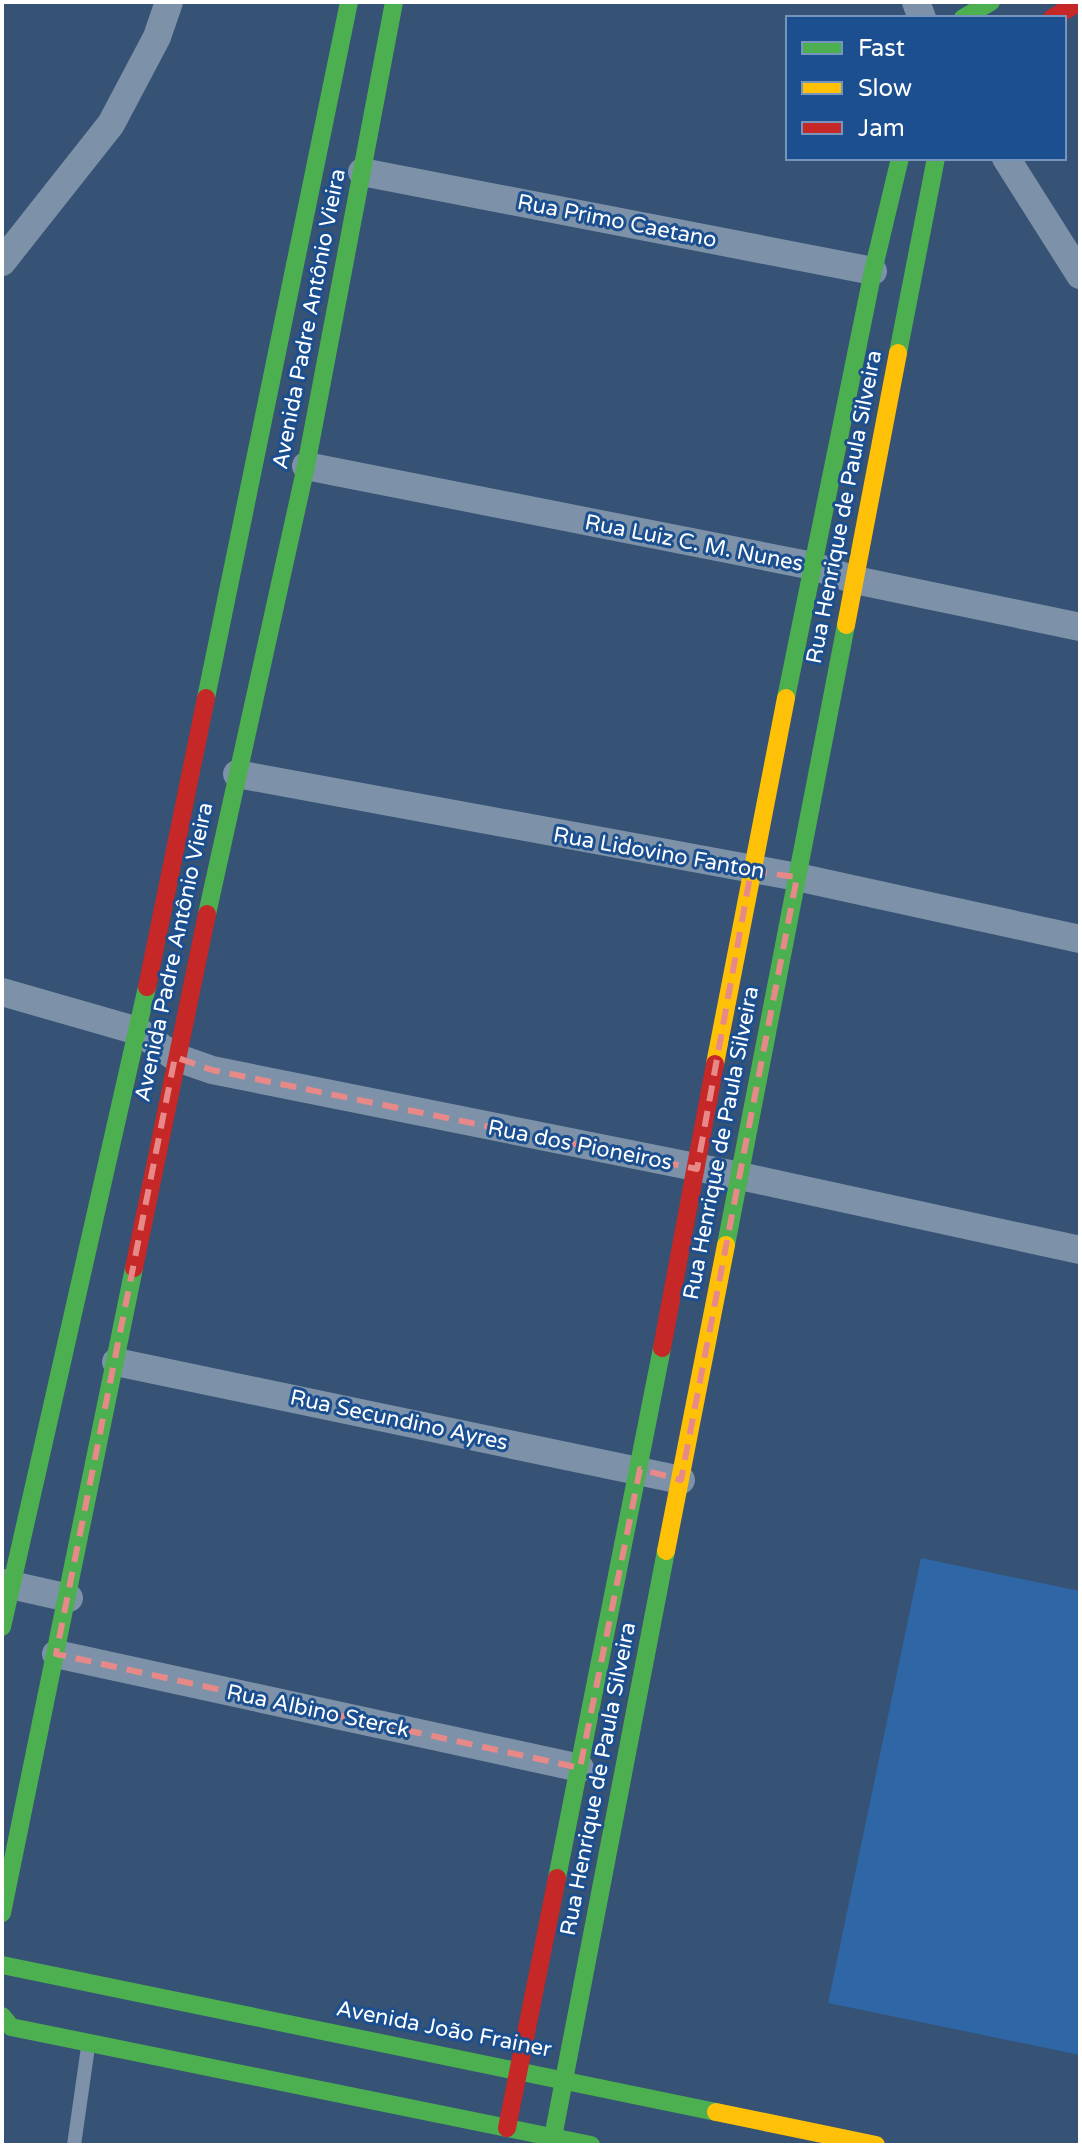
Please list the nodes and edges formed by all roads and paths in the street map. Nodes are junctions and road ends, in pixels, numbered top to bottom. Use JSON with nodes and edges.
{"nodes":[{"id":1,"x":169,"y":2,"type":"edge"},
{"id":2,"x":349,"y":2,"type":"edge"},
{"id":3,"x":394,"y":2,"type":"edge"},
{"id":4,"x":991,"y":2,"type":"edge"},
{"id":5,"x":1080,"y":2,"type":"edge"},
{"id":6,"x":966,"y":16,"type":"edge"},
{"id":7,"x":1056,"y":16,"type":"edge"},
{"id":8,"x":900,"y":160,"type":"edge"},
{"id":9,"x":936,"y":160,"type":"edge"},
{"id":10,"x":1007,"y":160,"type":"edge"},
{"id":11,"x":362,"y":172,"type":"junction"},
{"id":12,"x":2,"y":262,"type":"edge"},
{"id":13,"x":873,"y":271,"type":"junction"},
{"id":14,"x":1080,"y":275,"type":"edge"},
{"id":15,"x":306,"y":466,"type":"junction"},
{"id":16,"x":813,"y":566,"type":"junction"},
{"id":17,"x":855,"y":580,"type":"junction"},
{"id":18,"x":1080,"y":627,"type":"edge"},
{"id":19,"x":237,"y":774,"type":"junction"},
{"id":20,"x":751,"y":871,"type":"junction"},
{"id":21,"x":797,"y":877,"type":"junction"},
{"id":22,"x":1080,"y":939,"type":"edge"},
{"id":23,"x":2,"y":992,"type":"edge"},
{"id":24,"x":138,"y":1031,"type":"junction"},
{"id":25,"x":175,"y":1057,"type":"junction"},
{"id":26,"x":697,"y":1169,"type":"junction"},
{"id":27,"x":740,"y":1176,"type":"junction"},
{"id":28,"x":1080,"y":1250,"type":"edge"},
{"id":29,"x":116,"y":1362,"type":"junction"},
{"id":30,"x":681,"y":1363,"type":"junction"},
{"id":31,"x":640,"y":1469,"type":"junction"},
{"id":32,"x":681,"y":1480,"type":"junction"},
{"id":33,"x":6,"y":1584,"type":"edge"},
{"id":34,"x":69,"y":1598,"type":"junction"},
{"id":35,"x":2,"y":1627,"type":"edge"},
{"id":36,"x":56,"y":1654,"type":"junction"},
{"id":37,"x":580,"y":1768,"type":"junction"},
{"id":38,"x":2,"y":1913,"type":"edge"},
{"id":39,"x":2,"y":1965,"type":"edge"},
{"id":40,"x":2,"y":2016,"type":"edge"},
{"id":41,"x":89,"y":2043,"type":"junction"},
{"id":42,"x":521,"y":2069,"type":"junction"},
{"id":43,"x":565,"y":2078,"type":"junction"},
{"id":44,"x":507,"y":2128,"type":"junction"},
{"id":45,"x":553,"y":2137,"type":"junction"},
{"id":46,"x":74,"y":2145,"type":"edge"},
{"id":47,"x":591,"y":2145,"type":"edge"},
{"id":48,"x":876,"y":2145,"type":"edge"}],
"edges":[{"from":1,"to":12,"type":"street"},
{"from":2,"to":24,"type":"street","name":"Avenida Padre Antônio Vieira"},
{"from":3,"to":11,"type":"street","name":"Avenida Padre Antônio Vieira"},
{"from":4,"to":6,"type":"street"},
{"from":5,"to":7,"type":"street"},
{"from":8,"to":13,"type":"street","name":"Rua Henrique de Paula Silveira"},
{"from":9,"to":17,"type":"street","name":"Rua Henrique de Paula Silveira"},
{"from":10,"to":14,"type":"street"},
{"from":11,"to":13,"type":"street","name":"Rua Primo Caetano"},
{"from":11,"to":15,"type":"street","name":"Avenida Padre Antônio Vieira"},
{"from":13,"to":16,"type":"street","name":"Rua Henrique de Paula Silveira"},
{"from":15,"to":16,"type":"street","name":"Rua Luiz C. M. Nunes"},
{"from":15,"to":19,"type":"street","name":"Avenida Padre Antônio Vieira"},
{"from":16,"to":17,"type":"street","name":"Rua Luiz C. M. Nunes"},
{"from":16,"to":20,"type":"street","name":"Rua Henrique de Paula Silveira"},
{"from":17,"to":18,"type":"street","name":"Rua Luiz C. M. Nunes"},
{"from":17,"to":21,"type":"street","name":"Rua Henrique de Paula Silveira"},
{"from":19,"to":20,"type":"street","name":"Rua Lidovino Fanton"},
{"from":19,"to":25,"type":"street","name":"Avenida Padre Antônio Vieira"},
{"from":20,"to":21,"type":"street","name":"Rua Lidovino Fanton"},
{"from":20,"to":26,"type":"street","name":"Rua Henrique de Paula Silveira"},
{"from":21,"to":22,"type":"street","name":"Rua Lidovino Fanton"},
{"from":21,"to":27,"type":"street","name":"Rua Henrique de Paula Silveira"},
{"from":23,"to":24,"type":"street","name":"Rua dos Pioneiros"},
{"from":24,"to":25,"type":"street","name":"Rua dos Pioneiros"},
{"from":24,"to":33,"type":"street","name":"Avenida Padre Antônio Vieira"},
{"from":25,"to":26,"type":"street","name":"Rua dos Pioneiros"},
{"from":25,"to":29,"type":"street","name":"Avenida Padre Antônio Vieira"},
{"from":26,"to":27,"type":"street","name":"Rua dos Pioneiros"},
{"from":26,"to":30,"type":"street","name":"Rua Henrique de Paula Silveira"},
{"from":27,"to":28,"type":"street","name":"Rua dos Pioneiros"},
{"from":27,"to":30,"type":"street","name":"Rua Henrique de Paula Silveira"},
{"from":29,"to":31,"type":"street","name":"Rua Secundino Ayres"},
{"from":29,"to":34,"type":"street","name":"Avenida Padre Antônio Vieira"},
{"from":30,"to":31,"type":"street","name":"Rua Henrique de Paula Silveira"},
{"from":30,"to":32,"type":"street","name":"Rua Henrique de Paula Silveira"},
{"from":31,"to":32,"type":"street","name":"Rua Secundino Ayres"},
{"from":31,"to":37,"type":"street","name":"Rua Henrique de Paula Silveira"},
{"from":32,"to":43,"type":"street","name":"Rua Henrique de Paula Silveira"},
{"from":33,"to":34,"type":"street"},
{"from":33,"to":35,"type":"street","name":"Avenida Padre Antônio Vieira"},
{"from":34,"to":36,"type":"street","name":"Avenida Padre Antônio Vieira"},
{"from":36,"to":37,"type":"street","name":"Rua Albino Sterck"},
{"from":36,"to":38,"type":"street","name":"Avenida Padre Antônio Vieira"},
{"from":37,"to":42,"type":"street","name":"Rua Henrique de Paula Silveira"},
{"from":39,"to":42,"type":"street","name":"Avenida João Frainer"},
{"from":40,"to":41,"type":"street"},
{"from":41,"to":44,"type":"street"},
{"from":41,"to":46,"type":"lane"},
{"from":42,"to":43,"type":"street","name":"Avenida João Frainer"},
{"from":42,"to":44,"type":"street","name":"Rua Henrique de Paula Silveira"},
{"from":43,"to":45,"type":"street","name":"Rua Henrique de Paula Silveira"},
{"from":43,"to":48,"type":"street","name":"Avenida João Frainer"},
{"from":44,"to":45,"type":"street"},
{"from":45,"to":47,"type":"street"}]}
